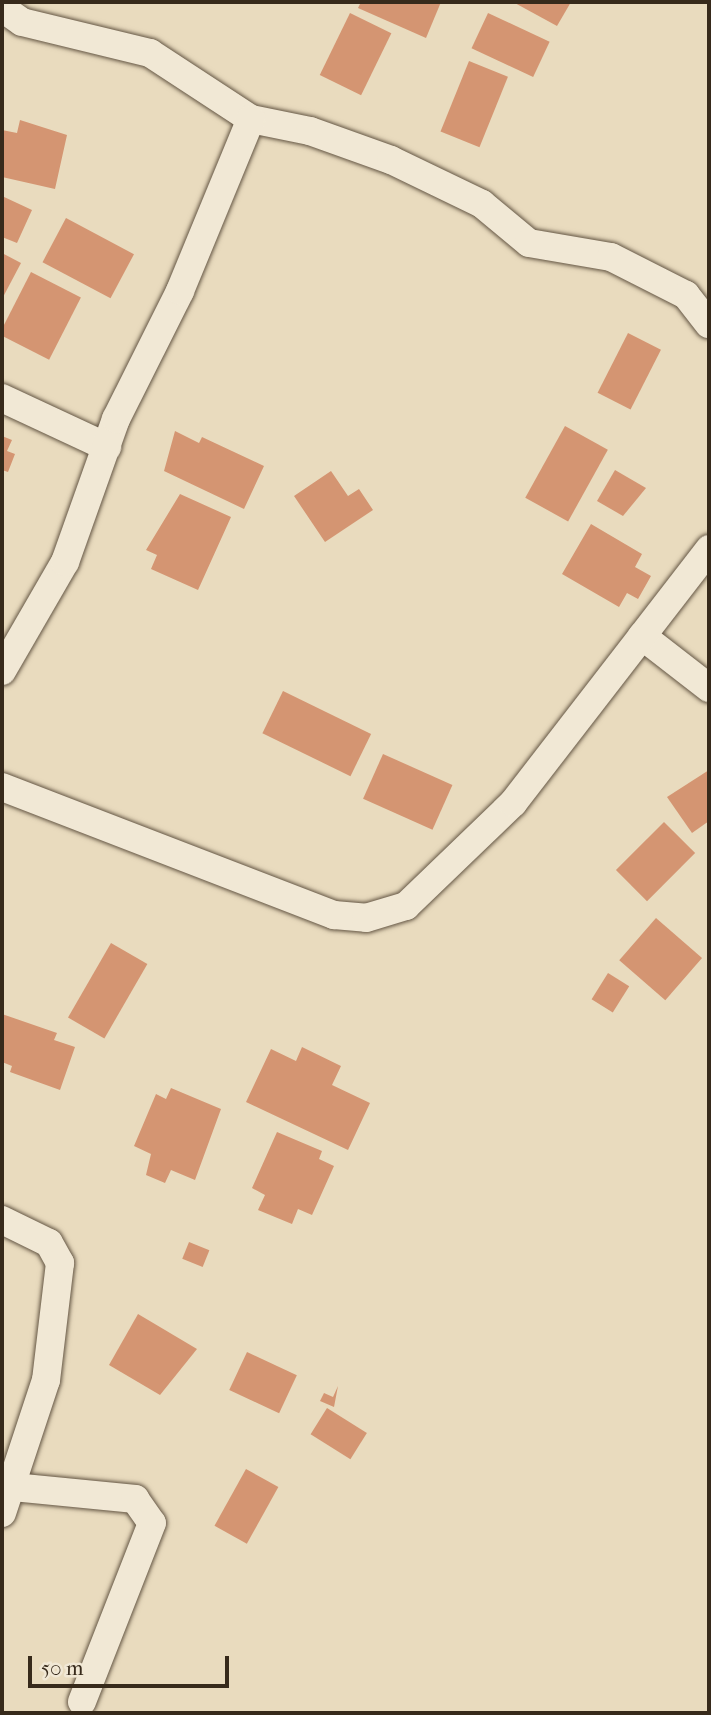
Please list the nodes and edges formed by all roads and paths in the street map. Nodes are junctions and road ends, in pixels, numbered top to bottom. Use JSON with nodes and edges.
{"nodes":[{"id":1,"x":2,"y":8,"type":"edge"},
{"id":2,"x":251,"y":119,"type":"junction"},
{"id":3,"x":709,"y":324,"type":"edge"},
{"id":4,"x":2,"y":398,"type":"edge"},
{"id":5,"x":107,"y":447,"type":"junction"},
{"id":6,"x":709,"y":549,"type":"edge"},
{"id":7,"x":642,"y":636,"type":"junction"},
{"id":8,"x":2,"y":671,"type":"edge"},
{"id":9,"x":709,"y":688,"type":"edge"},
{"id":10,"x":2,"y":787,"type":"edge"},
{"id":11,"x":2,"y":1220,"type":"edge"},
{"id":12,"x":13,"y":1487,"type":"junction"},
{"id":13,"x":2,"y":1513,"type":"edge"},
{"id":14,"x":82,"y":1702,"type":"dead end"}],
"edges":[{"from":1,"to":2,"type":"street"},
{"from":2,"to":3,"type":"street"},
{"from":2,"to":5,"type":"street"},
{"from":4,"to":5,"type":"street"},
{"from":5,"to":8,"type":"street"},
{"from":6,"to":7,"type":"street"},
{"from":7,"to":9,"type":"street"},
{"from":7,"to":10,"type":"street"},
{"from":11,"to":12,"type":"street"},
{"from":12,"to":13,"type":"street"},
{"from":12,"to":14,"type":"street"}]}
